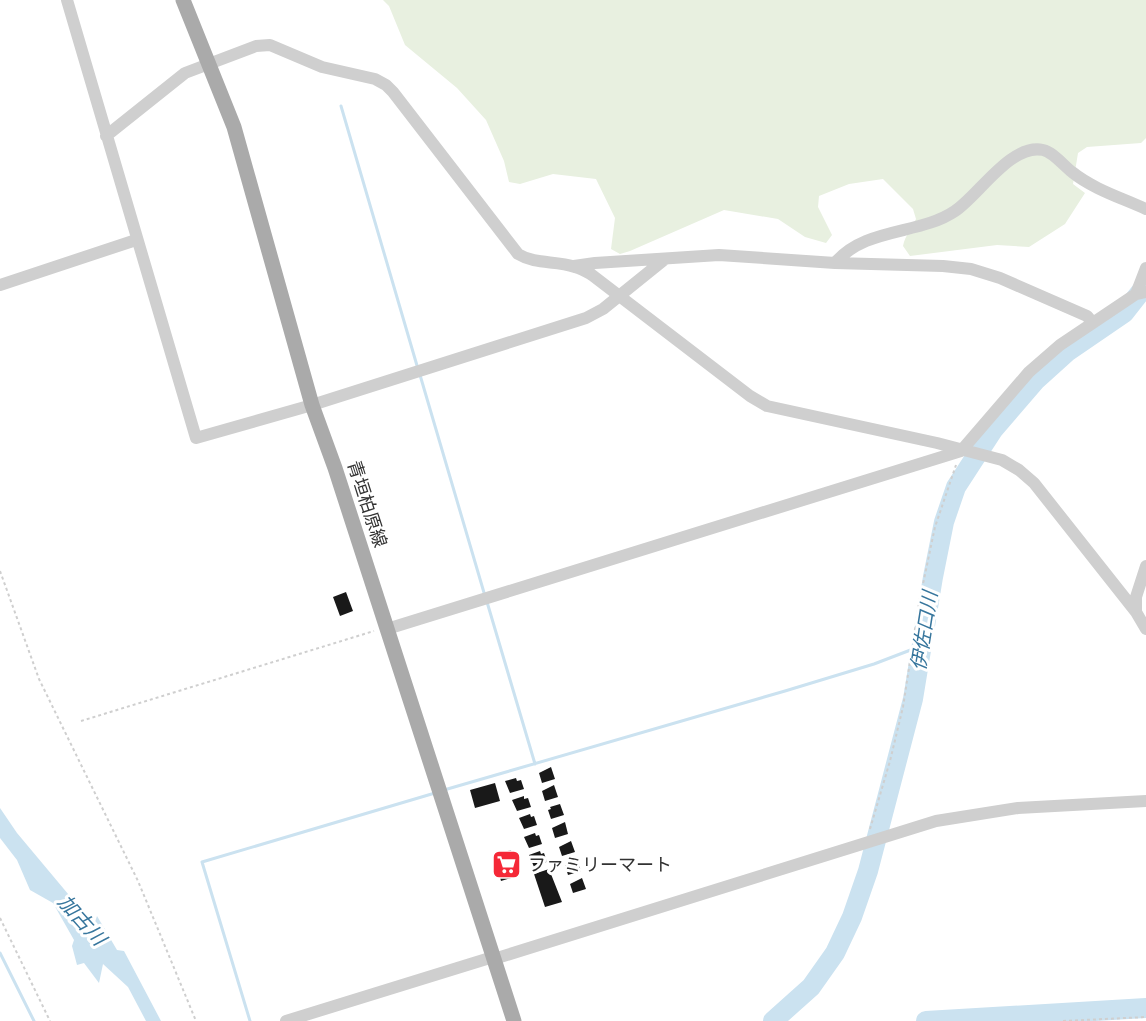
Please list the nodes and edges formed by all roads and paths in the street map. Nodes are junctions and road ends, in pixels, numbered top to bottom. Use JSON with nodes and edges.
{"nodes":[{"id":1,"x":67,"y":0,"type":"edge"},
{"id":2,"x":183,"y":0,"type":"edge"},
{"id":3,"x":210,"y":63,"type":"junction"},
{"id":4,"x":106,"y":136,"type":"junction"},
{"id":5,"x":1146,"y":209,"type":"edge"},
{"id":6,"x":136,"y":240,"type":"junction"},
{"id":7,"x":665,"y":259,"type":"junction"},
{"id":8,"x":835,"y":263,"type":"junction"},
{"id":9,"x":574,"y":266,"type":"junction"},
{"id":10,"x":1146,"y":268,"type":"edge"},
{"id":11,"x":0,"y":285,"type":"edge"},
{"id":12,"x":620,"y":295,"type":"junction"},
{"id":13,"x":1143,"y":296,"type":"edge"},
{"id":14,"x":1094,"y":323,"type":"junction"},
{"id":15,"x":312,"y":405,"type":"junction"},
{"id":16,"x":972,"y":453,"type":"junction"},
{"id":17,"x":1146,"y":566,"type":"edge"},
{"id":18,"x":0,"y":570,"type":"edge"},
{"id":19,"x":1141,"y":609,"type":"edge"},
{"id":20,"x":387,"y":628,"type":"junction"},
{"id":21,"x":1146,"y":630,"type":"edge"},
{"id":22,"x":81,"y":721,"type":"dead end"},
{"id":23,"x":1146,"y":801,"type":"edge"},
{"id":24,"x":866,"y":842,"type":"junction"},
{"id":25,"x":0,"y":918,"type":"edge"},
{"id":26,"x":494,"y":958,"type":"junction"},
{"id":27,"x":1146,"y":1017,"type":"edge"},
{"id":28,"x":51,"y":1021,"type":"edge"},
{"id":29,"x":196,"y":1021,"type":"edge"},
{"id":30,"x":286,"y":1021,"type":"edge"},
{"id":31,"x":514,"y":1021,"type":"edge"},
{"id":32,"x":1063,"y":1021,"type":"edge"}],
"edges":[{"from":1,"to":4,"type":"street"},
{"from":2,"to":3,"type":"main road","name":"青垣柏原線"},
{"from":3,"to":4,"type":"street"},
{"from":3,"to":9,"type":"street"},
{"from":3,"to":15,"type":"main road","name":"青垣柏原線"},
{"from":4,"to":6,"type":"street"},
{"from":5,"to":8,"type":"street"},
{"from":6,"to":11,"type":"street"},
{"from":6,"to":15,"type":"street"},
{"from":7,"to":8,"type":"street"},
{"from":7,"to":9,"type":"street"},
{"from":7,"to":12,"type":"street"},
{"from":8,"to":14,"type":"street"},
{"from":9,"to":12,"type":"street"},
{"from":10,"to":13,"type":"street"},
{"from":12,"to":15,"type":"street"},
{"from":12,"to":16,"type":"street"},
{"from":13,"to":14,"type":"street"},
{"from":14,"to":16,"type":"street"},
{"from":15,"to":20,"type":"main road","name":"青垣柏原線"},
{"from":16,"to":19,"type":"street"},
{"from":16,"to":20,"type":"street"},
{"from":16,"to":24,"type":"path"},
{"from":17,"to":19,"type":"street"},
{"from":18,"to":29,"type":"path"},
{"from":19,"to":21,"type":"street"},
{"from":20,"to":22,"type":"path"},
{"from":20,"to":26,"type":"main road","name":"青垣柏原線"},
{"from":23,"to":24,"type":"street"},
{"from":24,"to":26,"type":"street"},
{"from":25,"to":28,"type":"path"},
{"from":26,"to":30,"type":"street"},
{"from":26,"to":31,"type":"main road","name":"青垣柏原線"},
{"from":27,"to":32,"type":"path"}]}
